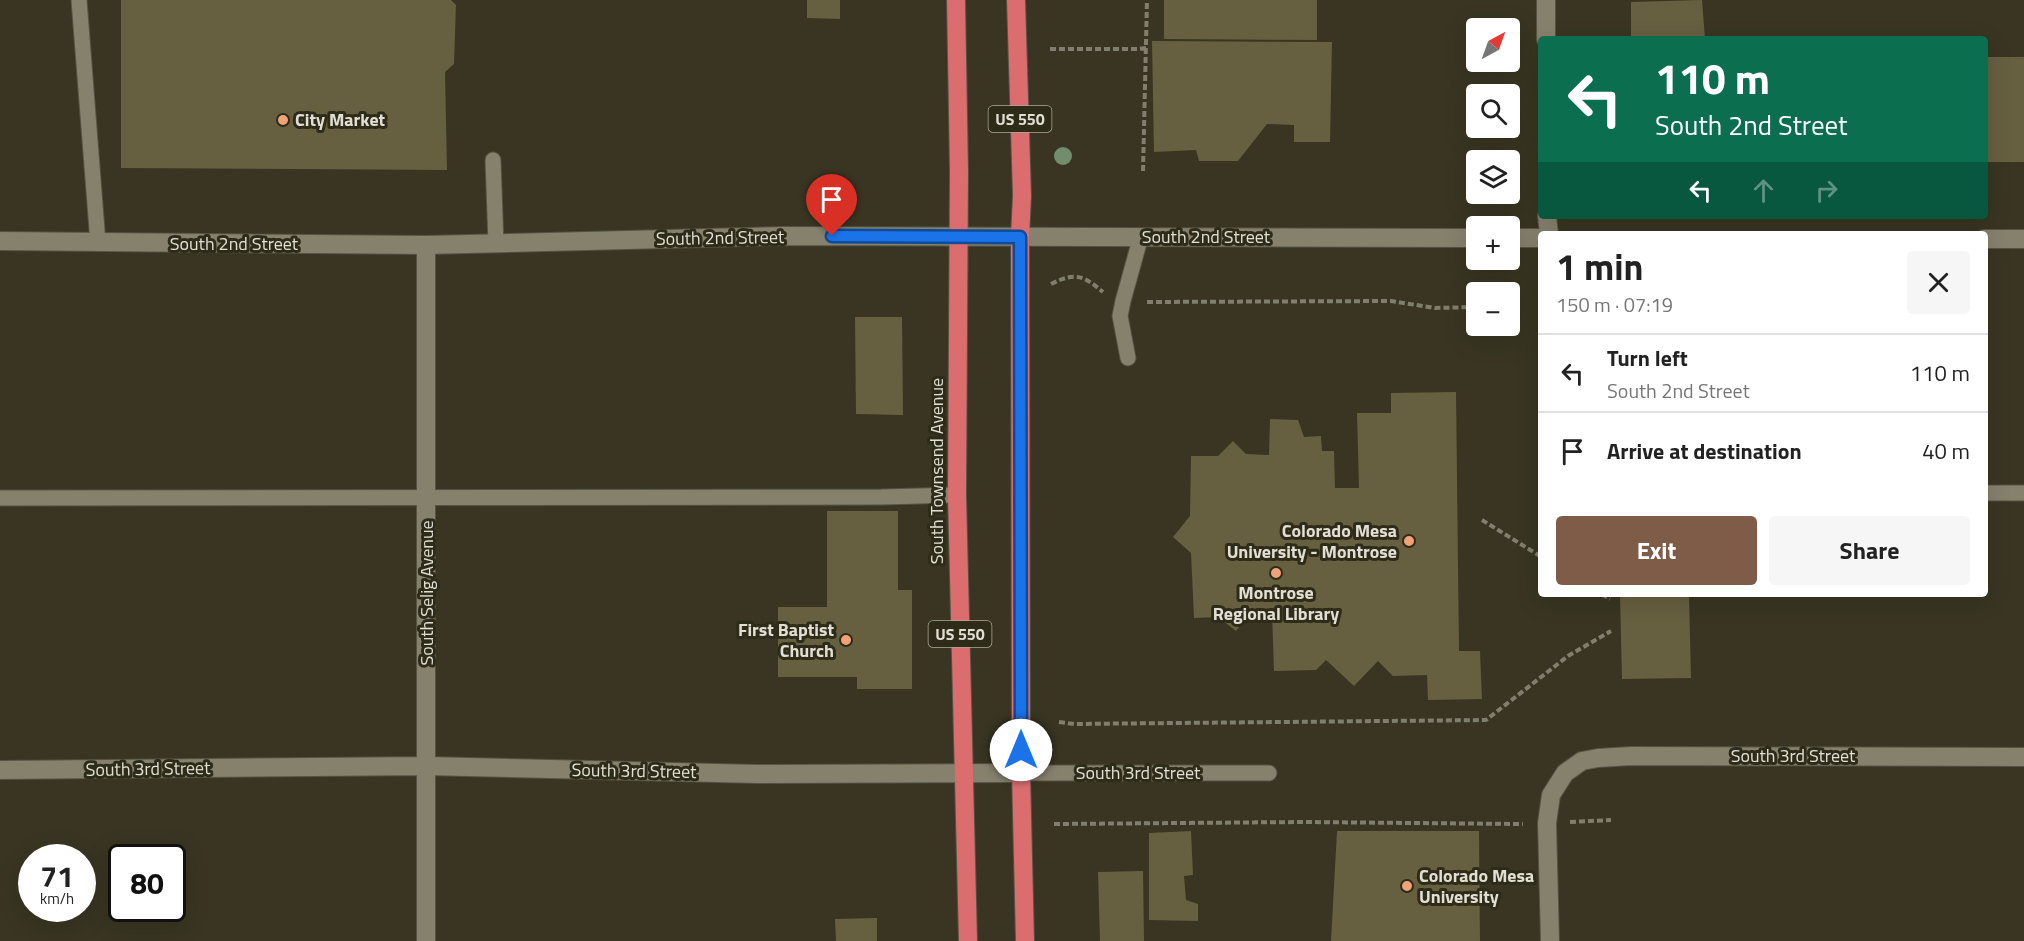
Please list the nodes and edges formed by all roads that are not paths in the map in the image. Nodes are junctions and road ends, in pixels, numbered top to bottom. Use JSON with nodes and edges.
{"nodes":[{"id":1,"x":79,"y":0,"type":"edge"},
{"id":2,"x":956,"y":0,"type":"edge"},
{"id":3,"x":1016,"y":0,"type":"edge"},
{"id":4,"x":1546,"y":0,"type":"edge"},
{"id":5,"x":1546,"y":36,"type":"edge"},
{"id":6,"x":493,"y":160,"type":"dead end"},
{"id":7,"x":958,"y":236,"type":"junction"},
{"id":8,"x":1141,"y":236,"type":"junction"},
{"id":9,"x":1020,"y":237,"type":"junction"},
{"id":10,"x":1466,"y":238,"type":"edge"},
{"id":11,"x":1520,"y":238,"type":"edge"},
{"id":12,"x":1538,"y":238,"type":"edge"},
{"id":13,"x":1988,"y":239,"type":"edge"},
{"id":14,"x":2024,"y":239,"type":"edge"},
{"id":15,"x":0,"y":241,"type":"edge"},
{"id":16,"x":98,"y":243,"type":"junction"},
{"id":17,"x":496,"y":244,"type":"junction"},
{"id":18,"x":426,"y":245,"type":"junction"},
{"id":19,"x":1128,"y":358,"type":"dead end"},
{"id":20,"x":1988,"y":493,"type":"edge"},
{"id":21,"x":2024,"y":493,"type":"edge"},
{"id":22,"x":957,"y":495,"type":"junction"},
{"id":23,"x":0,"y":498,"type":"edge"},
{"id":24,"x":427,"y":498,"type":"junction"},
{"id":25,"x":2024,"y":757,"type":"edge"},
{"id":26,"x":427,"y":766,"type":"junction"},
{"id":27,"x":0,"y":770,"type":"edge"},
{"id":28,"x":963,"y":773,"type":"junction"},
{"id":29,"x":1021,"y":773,"type":"junction"},
{"id":30,"x":1269,"y":773,"type":"dead end"},
{"id":31,"x":426,"y":941,"type":"edge"},
{"id":32,"x":968,"y":941,"type":"edge"},
{"id":33,"x":1025,"y":941,"type":"edge"},
{"id":34,"x":1551,"y":941,"type":"edge"}],
"edges":[{"from":1,"to":16,"type":"lane"},
{"from":2,"to":7,"type":"highway","name":"South Townsend Avenue","number":"US 550"},
{"from":3,"to":9,"type":"highway","number":"US 550"},
{"from":4,"to":5,"type":"street"},
{"from":6,"to":17,"type":"lane"},
{"from":7,"to":9,"type":"street","name":"South 2nd Street"},
{"from":7,"to":17,"type":"street","name":"South 2nd Street"},
{"from":7,"to":22,"type":"highway","name":"South Townsend Avenue","number":"US 550"},
{"from":8,"to":9,"type":"street","name":"South 2nd Street"},
{"from":8,"to":10,"type":"street","name":"South 2nd Street"},
{"from":8,"to":19,"type":"lane"},
{"from":9,"to":29,"type":"highway","number":"US 550"},
{"from":11,"to":12,"type":"street"},
{"from":13,"to":14,"type":"street"},
{"from":15,"to":16,"type":"street","name":"South 2nd Street"},
{"from":16,"to":18,"type":"street","name":"South 2nd Street"},
{"from":17,"to":18,"type":"street","name":"South 2nd Street"},
{"from":18,"to":24,"type":"street","name":"South Selig Avenue"},
{"from":20,"to":21,"type":"lane"},
{"from":22,"to":24,"type":"lane"},
{"from":22,"to":28,"type":"highway","name":"South Townsend Avenue","number":"US 550"},
{"from":23,"to":24,"type":"lane"},
{"from":24,"to":26,"type":"street","name":"South Selig Avenue"},
{"from":25,"to":34,"type":"street","name":"South 3rd Street"},
{"from":26,"to":27,"type":"street","name":"South 3rd Street"},
{"from":26,"to":28,"type":"street","name":"South 3rd Street"},
{"from":26,"to":31,"type":"street","name":"South Selig Avenue"},
{"from":28,"to":29,"type":"street","name":"South 3rd Street"},
{"from":28,"to":32,"type":"highway","name":"South Townsend Avenue","number":"US 550"},
{"from":29,"to":30,"type":"lane","name":"South 3rd Street"},
{"from":29,"to":33,"type":"highway","number":"US 550"}]}
